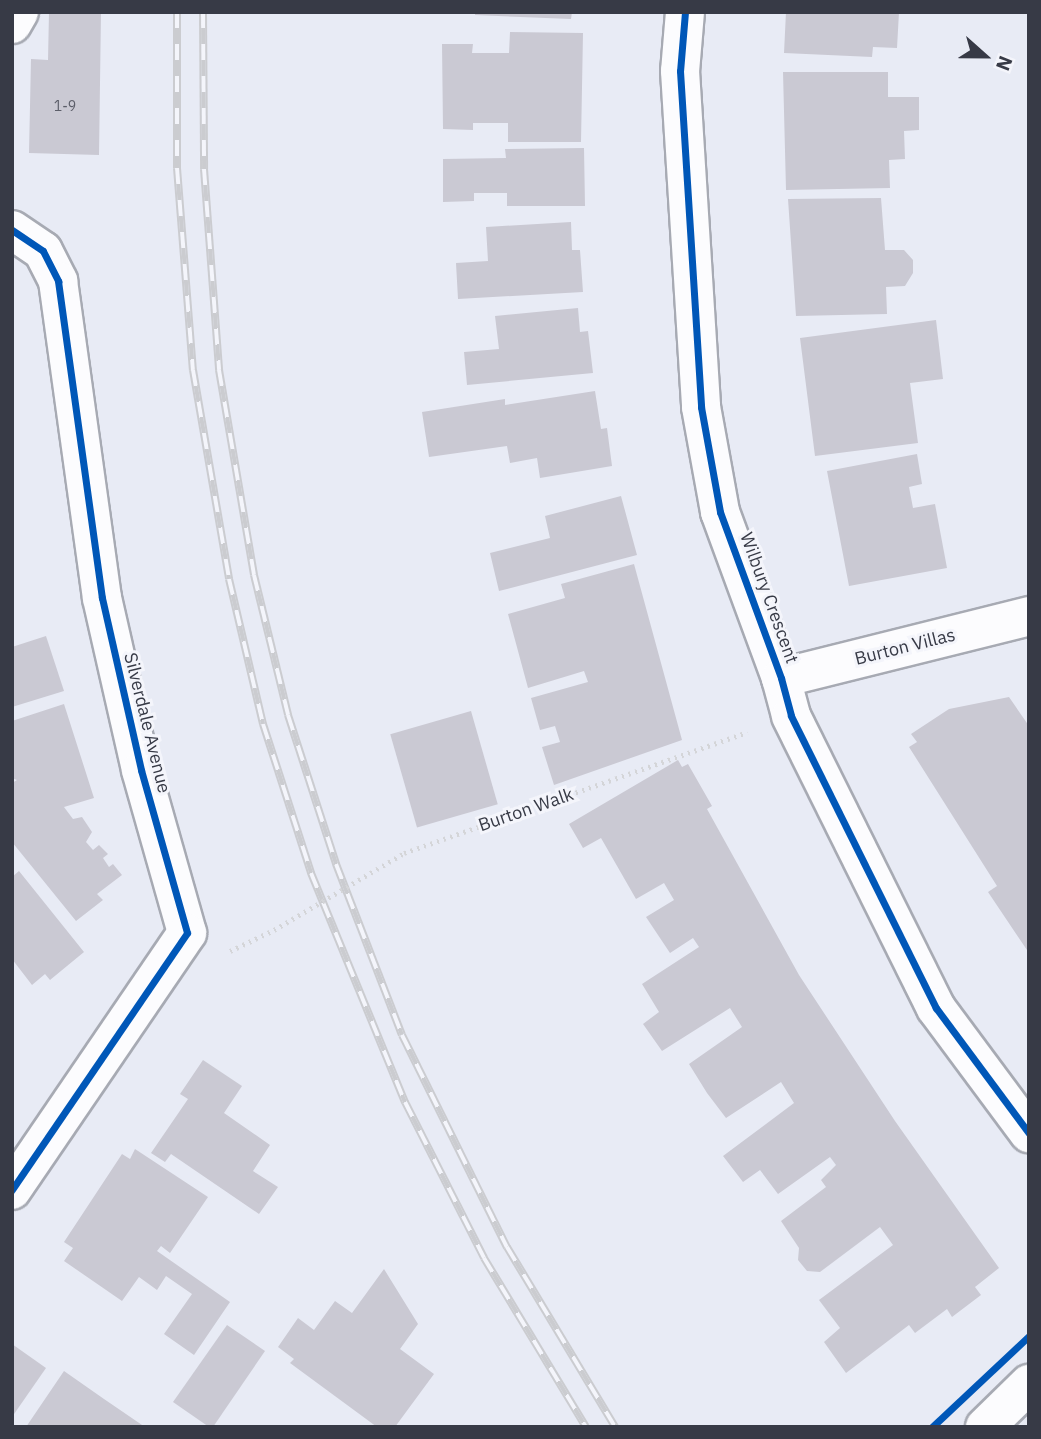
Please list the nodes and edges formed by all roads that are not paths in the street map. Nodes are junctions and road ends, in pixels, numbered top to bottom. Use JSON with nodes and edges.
{"nodes":[{"id":1,"x":19,"y":12,"type":"edge"},
{"id":2,"x":685,"y":12,"type":"edge"},
{"id":3,"x":12,"y":24,"type":"edge"},
{"id":4,"x":12,"y":230,"type":"edge"},
{"id":5,"x":1029,"y":616,"type":"edge"},
{"id":6,"x":781,"y":678,"type":"junction"},
{"id":7,"x":1029,"y":1133,"type":"edge"},
{"id":8,"x":12,"y":1190,"type":"edge"},
{"id":9,"x":1029,"y":1384,"type":"edge"},
{"id":10,"x":985,"y":1427,"type":"edge"}],
"edges":[{"from":1,"to":3,"type":"street"},
{"from":2,"to":6,"type":"street","name":"Wilbury Crescent"},
{"from":4,"to":8,"type":"street","name":"Silverdale Avenue"},
{"from":5,"to":6,"type":"street","name":"Burton Villas"},
{"from":6,"to":7,"type":"street","name":"Wilbury Crescent"},
{"from":9,"to":10,"type":"street"}]}
